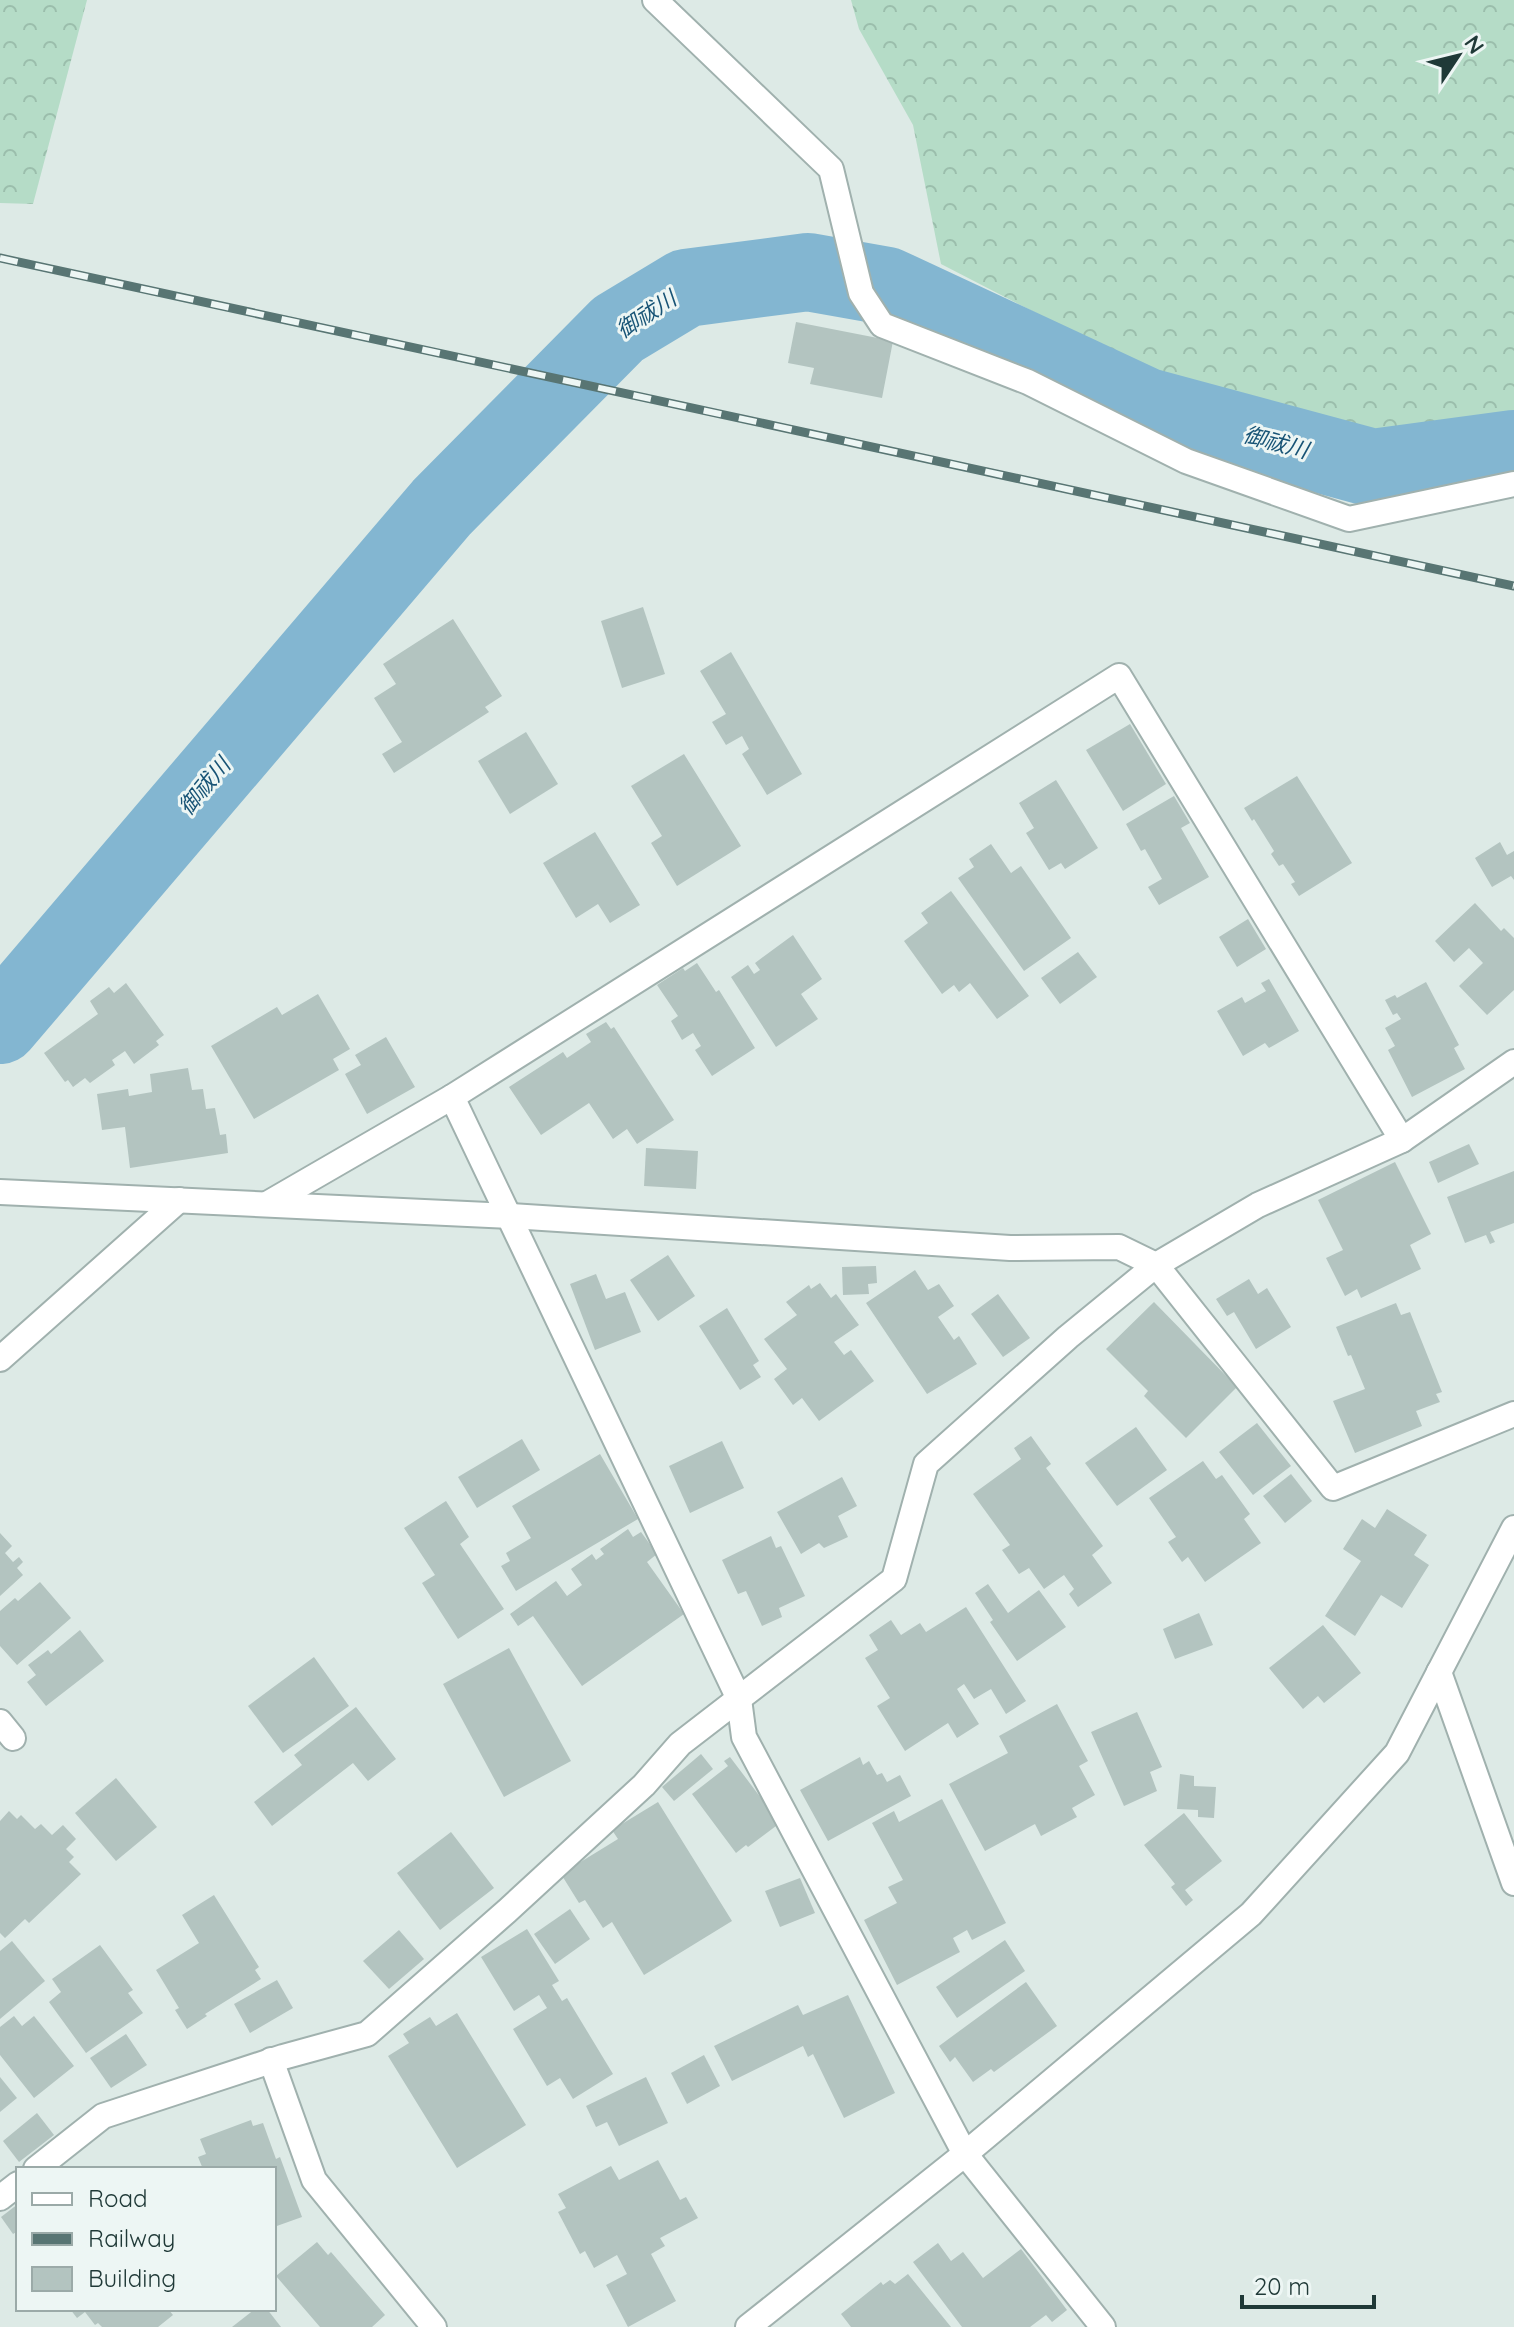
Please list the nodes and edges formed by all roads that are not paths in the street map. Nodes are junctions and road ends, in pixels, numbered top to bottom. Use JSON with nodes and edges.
{"nodes":[{"id":1,"x":655,"y":0,"type":"edge"},
{"id":2,"x":1514,"y":484,"type":"edge"},
{"id":3,"x":1514,"y":1062,"type":"edge"},
{"id":4,"x":452,"y":1097,"type":"junction"},
{"id":5,"x":1402,"y":1140,"type":"junction"},
{"id":6,"x":0,"y":1192,"type":"edge"},
{"id":7,"x":179,"y":1200,"type":"junction"},
{"id":8,"x":267,"y":1204,"type":"junction"},
{"id":9,"x":511,"y":1216,"type":"junction"},
{"id":10,"x":1156,"y":1265,"type":"junction"},
{"id":11,"x":0,"y":1359,"type":"edge"},
{"id":12,"x":1514,"y":1414,"type":"edge"},
{"id":13,"x":1514,"y":1528,"type":"edge"},
{"id":14,"x":1439,"y":1672,"type":"junction"},
{"id":15,"x":739,"y":1699,"type":"junction"},
{"id":16,"x":1514,"y":1883,"type":"edge"},
{"id":17,"x":271,"y":2060,"type":"junction"},
{"id":18,"x":965,"y":2154,"type":"junction"},
{"id":19,"x":39,"y":2167,"type":"edge"},
{"id":20,"x":16,"y":2186,"type":"edge"},
{"id":21,"x":0,"y":2198,"type":"edge"},
{"id":22,"x":434,"y":2327,"type":"edge"},
{"id":23,"x":748,"y":2327,"type":"edge"},
{"id":24,"x":1103,"y":2327,"type":"edge"}],
"edges":[{"from":1,"to":2,"type":"street"},
{"from":3,"to":5,"type":"street"},
{"from":4,"to":5,"type":"street"},
{"from":4,"to":8,"type":"street"},
{"from":4,"to":9,"type":"street"},
{"from":5,"to":10,"type":"street"},
{"from":6,"to":7,"type":"street"},
{"from":7,"to":8,"type":"street"},
{"from":7,"to":11,"type":"street"},
{"from":8,"to":9,"type":"street"},
{"from":9,"to":10,"type":"street"},
{"from":9,"to":15,"type":"street"},
{"from":10,"to":12,"type":"street"},
{"from":10,"to":15,"type":"street"},
{"from":13,"to":14,"type":"street"},
{"from":14,"to":16,"type":"street"},
{"from":14,"to":18,"type":"street"},
{"from":15,"to":17,"type":"street"},
{"from":15,"to":18,"type":"street"},
{"from":17,"to":19,"type":"street"},
{"from":17,"to":22,"type":"street"},
{"from":18,"to":23,"type":"street"},
{"from":18,"to":24,"type":"street"},
{"from":20,"to":21,"type":"street"}]}
